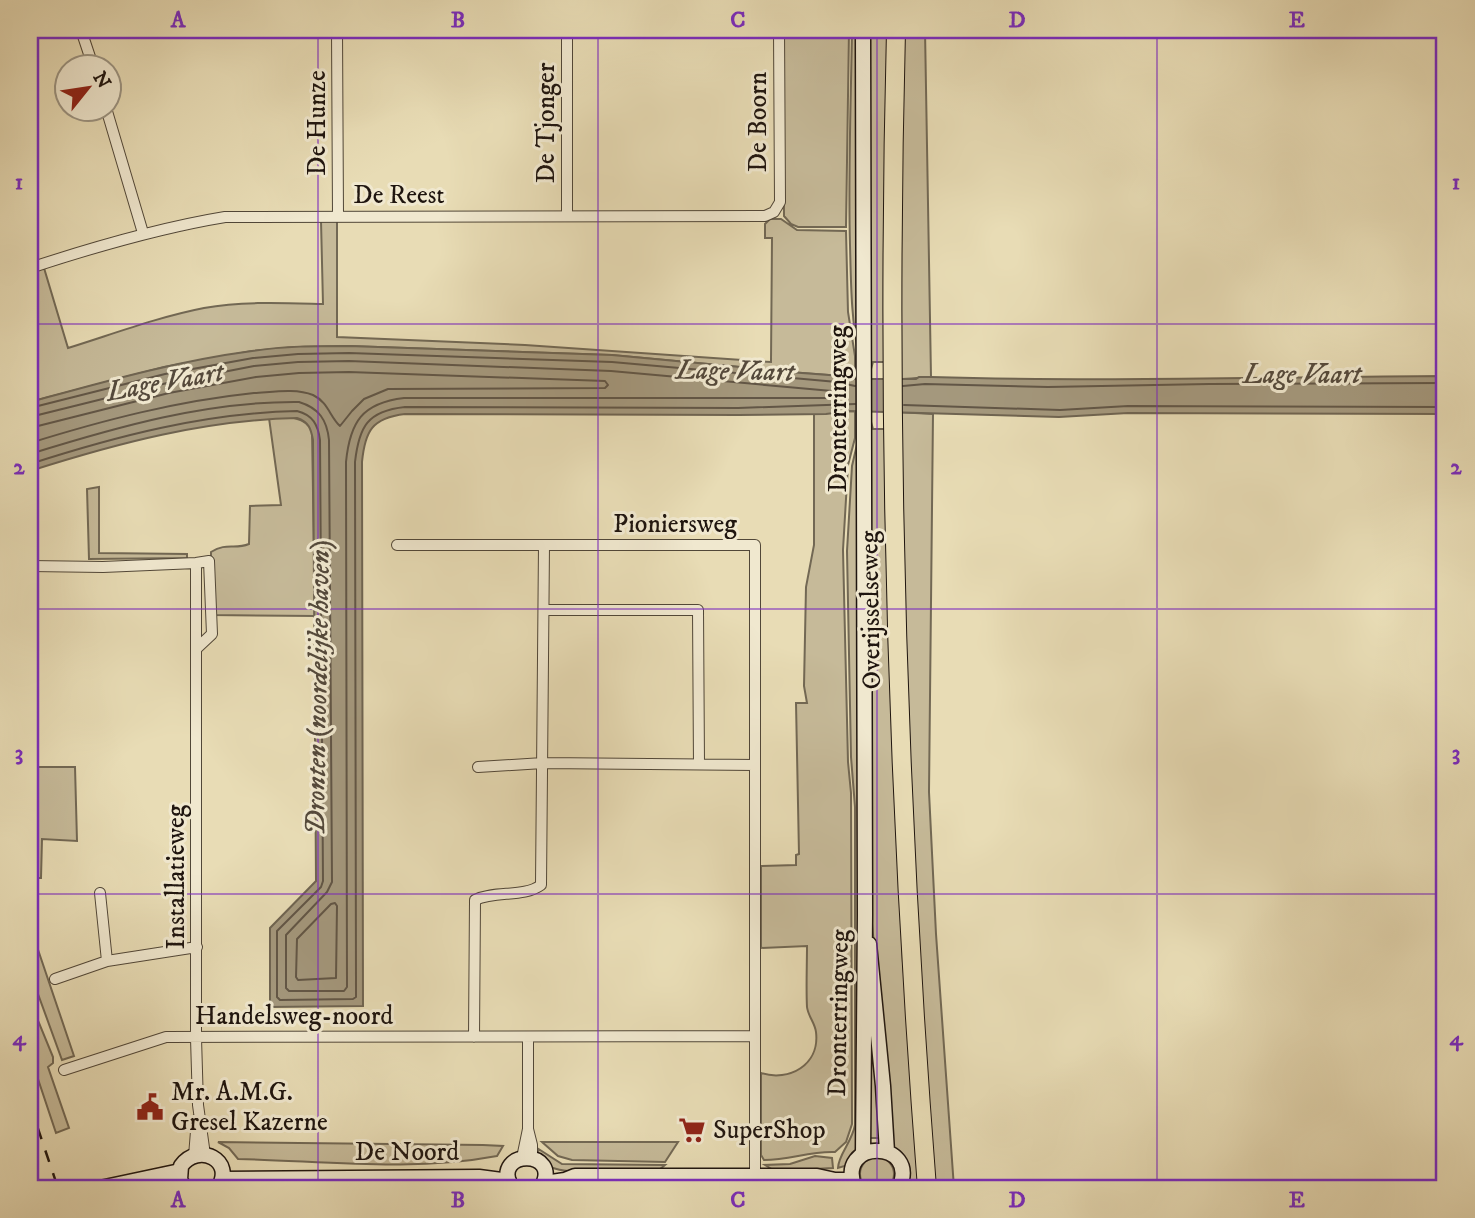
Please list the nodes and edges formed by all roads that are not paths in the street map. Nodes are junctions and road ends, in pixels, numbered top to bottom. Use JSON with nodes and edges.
{"nodes":[{"id":1,"x":81,"y":30,"type":"edge"},
{"id":2,"x":337,"y":30,"type":"edge"},
{"id":3,"x":567,"y":30,"type":"edge"},
{"id":4,"x":779,"y":30,"type":"edge"},
{"id":5,"x":863,"y":30,"type":"edge"},
{"id":6,"x":896,"y":30,"type":"edge"},
{"id":7,"x":88,"y":52,"type":"edge"},
{"id":8,"x":110,"y":122,"type":"edge"},
{"id":9,"x":774,"y":212,"type":"joint"},
{"id":10,"x":338,"y":216,"type":"junction"},
{"id":11,"x":567,"y":216,"type":"junction"},
{"id":12,"x":144,"y":233,"type":"junction"},
{"id":13,"x":30,"y":268,"type":"edge"},
{"id":14,"x":397,"y":545,"type":"dead end"},
{"id":15,"x":544,"y":545,"type":"junction"},
{"id":16,"x":196,"y":563,"type":"junction"},
{"id":17,"x":30,"y":566,"type":"edge"},
{"id":18,"x":544,"y":610,"type":"junction"},
{"id":19,"x":196,"y":649,"type":"junction"},
{"id":20,"x":543,"y":763,"type":"junction"},
{"id":21,"x":699,"y":764,"type":"junction"},
{"id":22,"x":755,"y":765,"type":"junction"},
{"id":23,"x":478,"y":767,"type":"dead end"},
{"id":24,"x":100,"y":894,"type":"dead end"},
{"id":25,"x":865,"y":915,"type":"junction"},
{"id":26,"x":197,"y":947,"type":"junction"},
{"id":27,"x":107,"y":961,"type":"junction"},
{"id":28,"x":55,"y":979,"type":"dead end"},
{"id":29,"x":755,"y":1036,"type":"junction"},
{"id":30,"x":474,"y":1037,"type":"junction"},
{"id":31,"x":528,"y":1037,"type":"junction"},
{"id":32,"x":196,"y":1038,"type":"junction"},
{"id":33,"x":64,"y":1070,"type":"dead end"},
{"id":34,"x":887,"y":1152,"type":"junction"},
{"id":35,"x":863,"y":1154,"type":"junction"},
{"id":36,"x":200,"y":1155,"type":"junction"},
{"id":37,"x":527,"y":1158,"type":"junction"},
{"id":38,"x":755,"y":1176,"type":"junction"},
{"id":39,"x":221,"y":1179,"type":"edge"},
{"id":40,"x":853,"y":1179,"type":"edge"},
{"id":41,"x":182,"y":1180,"type":"edge"},
{"id":42,"x":510,"y":1180,"type":"edge"},
{"id":43,"x":544,"y":1181,"type":"edge"},
{"id":44,"x":100,"y":1188,"type":"edge"},
{"id":45,"x":133,"y":1188,"type":"edge"},
{"id":46,"x":899,"y":1188,"type":"edge"},
{"id":47,"x":927,"y":1188,"type":"edge"}],
"edges":[{"from":1,"to":7,"type":"street"},
{"from":2,"to":10,"type":"street","name":"De Hunze"},
{"from":3,"to":11,"type":"street","name":"De Tjonger"},
{"from":4,"to":9,"type":"street","name":"De Boorn"},
{"from":5,"to":25,"type":"main road","name":"Dronterringweg"},
{"from":6,"to":47,"type":"highway","name":"Overijsselseweg"},
{"from":8,"to":12,"type":"street"},
{"from":9,"to":11,"type":"street","name":"De Reest"},
{"from":10,"to":11,"type":"street","name":"De Reest"},
{"from":10,"to":12,"type":"street","name":"De Reest"},
{"from":12,"to":13,"type":"street","name":"De Reest"},
{"from":14,"to":15,"type":"street","name":"Pioniersweg"},
{"from":15,"to":18,"type":"street"},
{"from":15,"to":22,"type":"street","name":"Pioniersweg"},
{"from":16,"to":17,"type":"street"},
{"from":16,"to":19,"type":"street","name":"Installatieweg"},
{"from":16,"to":19,"type":"street","name":"Installatieweg"},
{"from":18,"to":20,"type":"street"},
{"from":18,"to":21,"type":"street"},
{"from":19,"to":26,"type":"street","name":"Installatieweg"},
{"from":20,"to":21,"type":"street"},
{"from":20,"to":23,"type":"street"},
{"from":20,"to":30,"type":"street"},
{"from":21,"to":22,"type":"street"},
{"from":22,"to":29,"type":"street","name":"Pioniersweg"},
{"from":24,"to":27,"type":"street"},
{"from":25,"to":34,"type":"main road","name":"Dronterringweg"},
{"from":25,"to":35,"type":"main road","name":"Dronterringweg"},
{"from":26,"to":27,"type":"street"},
{"from":26,"to":32,"type":"street","name":"Installatieweg"},
{"from":27,"to":28,"type":"street"},
{"from":29,"to":31,"type":"street","name":"Handelsweg-noord"},
{"from":29,"to":38,"type":"street","name":"Pioniersweg"},
{"from":30,"to":31,"type":"street","name":"Handelsweg-noord"},
{"from":30,"to":32,"type":"street","name":"Handelsweg-noord"},
{"from":31,"to":37,"type":"street"},
{"from":32,"to":33,"type":"street","name":"Handelsweg-noord"},
{"from":32,"to":36,"type":"street","name":"Installatieweg"},
{"from":34,"to":35,"type":"main road"},
{"from":34,"to":46,"type":"main road"},
{"from":35,"to":40,"type":"main road"},
{"from":36,"to":39,"type":"main road"},
{"from":36,"to":41,"type":"main road"},
{"from":37,"to":42,"type":"main road"},
{"from":37,"to":43,"type":"main road"},
{"from":38,"to":40,"type":"main road"},
{"from":38,"to":43,"type":"main road"},
{"from":39,"to":42,"type":"main road","name":"De Noord"},
{"from":41,"to":44,"type":"main road"},
{"from":41,"to":45,"type":"main road"}]}
